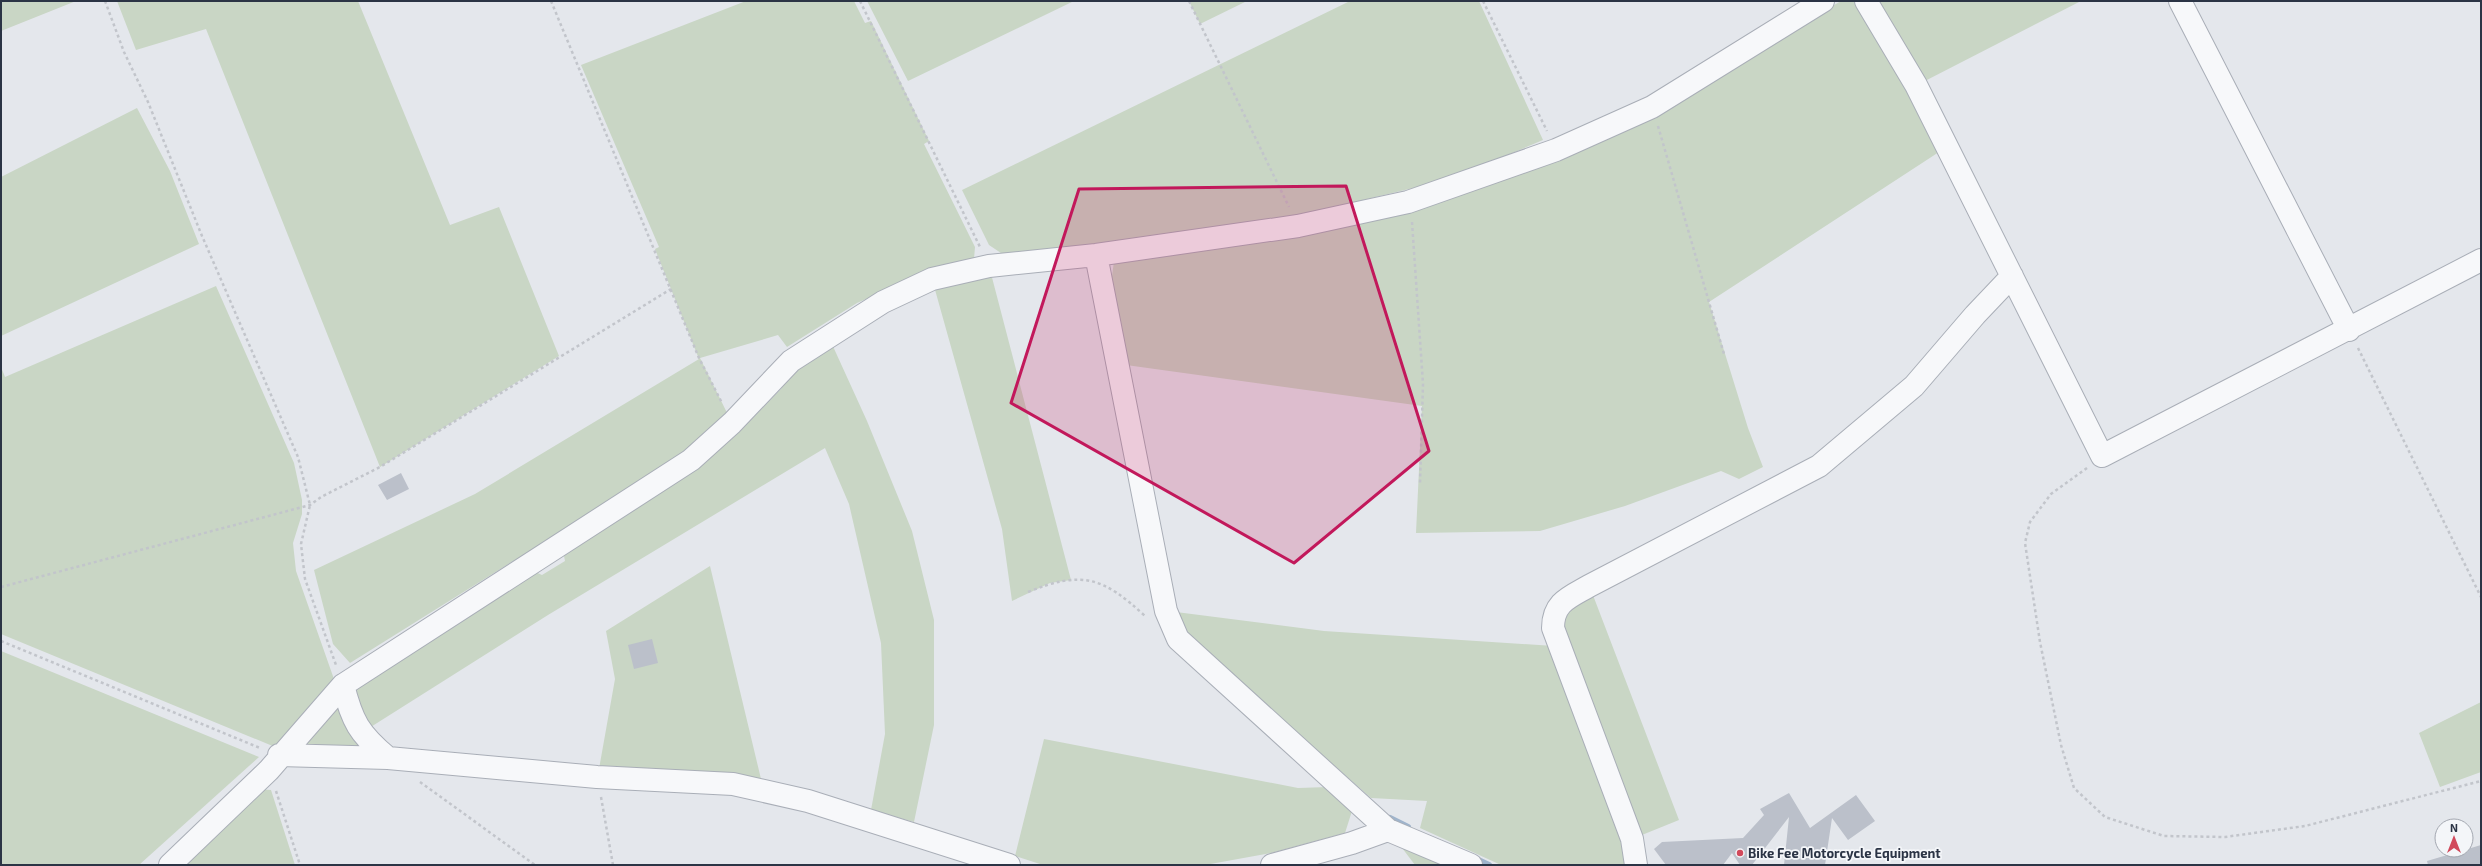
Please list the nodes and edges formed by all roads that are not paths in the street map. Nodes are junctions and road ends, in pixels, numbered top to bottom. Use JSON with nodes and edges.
{"nodes":[{"id":1,"x":1823,"y":1,"type":"edge"},
{"id":2,"x":1866,"y":1,"type":"edge"},
{"id":3,"x":2180,"y":1,"type":"edge"},
{"id":4,"x":1096,"y":255,"type":"junction"},
{"id":5,"x":2481,"y":260,"type":"edge"},
{"id":6,"x":2012,"y":276,"type":"junction"},
{"id":7,"x":2349,"y":330,"type":"junction"},
{"id":8,"x":343,"y":684,"type":"junction"},
{"id":9,"x":388,"y":758,"type":"junction"},
{"id":10,"x":274,"y":763,"type":"junction"},
{"id":11,"x":1388,"y":830,"type":"junction"},
{"id":12,"x":170,"y":865,"type":"edge"},
{"id":13,"x":1009,"y":865,"type":"edge"},
{"id":14,"x":1272,"y":865,"type":"edge"},
{"id":15,"x":1471,"y":865,"type":"edge"},
{"id":16,"x":1636,"y":865,"type":"edge"}],
"edges":[{"from":1,"to":4,"type":"street"},
{"from":2,"to":6,"type":"street"},
{"from":3,"to":7,"type":"street"},
{"from":4,"to":8,"type":"street"},
{"from":4,"to":11,"type":"street"},
{"from":5,"to":7,"type":"street"},
{"from":6,"to":7,"type":"street"},
{"from":6,"to":16,"type":"street"},
{"from":8,"to":9,"type":"street"},
{"from":8,"to":10,"type":"street"},
{"from":9,"to":10,"type":"street"},
{"from":9,"to":13,"type":"street"},
{"from":10,"to":12,"type":"street"},
{"from":11,"to":14,"type":"street"},
{"from":11,"to":15,"type":"street"}]}
